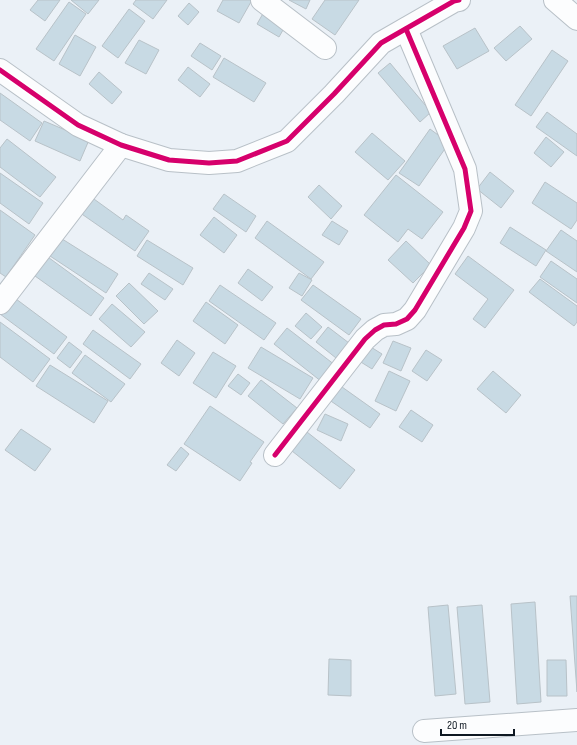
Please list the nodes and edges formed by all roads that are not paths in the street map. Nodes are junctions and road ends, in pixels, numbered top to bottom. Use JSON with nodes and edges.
{"nodes":[{"id":1,"x":262,"y":0,"type":"edge"},
{"id":2,"x":459,"y":0,"type":"edge"},
{"id":3,"x":555,"y":0,"type":"edge"},
{"id":4,"x":577,"y":19,"type":"edge"},
{"id":5,"x":406,"y":29,"type":"junction"},
{"id":6,"x":325,"y":48,"type":"dead end"},
{"id":7,"x":0,"y":70,"type":"edge"},
{"id":8,"x":121,"y":145,"type":"junction"},
{"id":9,"x":0,"y":303,"type":"edge"},
{"id":10,"x":275,"y":454,"type":"dead end"},
{"id":11,"x":577,"y":720,"type":"edge"},
{"id":12,"x":424,"y":732,"type":"dead end"}],
"edges":[{"from":1,"to":6,"type":"street"},
{"from":2,"to":5,"type":"street"},
{"from":3,"to":4,"type":"street"},
{"from":5,"to":8,"type":"street"},
{"from":5,"to":10,"type":"street"},
{"from":7,"to":8,"type":"street"},
{"from":8,"to":9,"type":"street"},
{"from":11,"to":12,"type":"street"}]}
